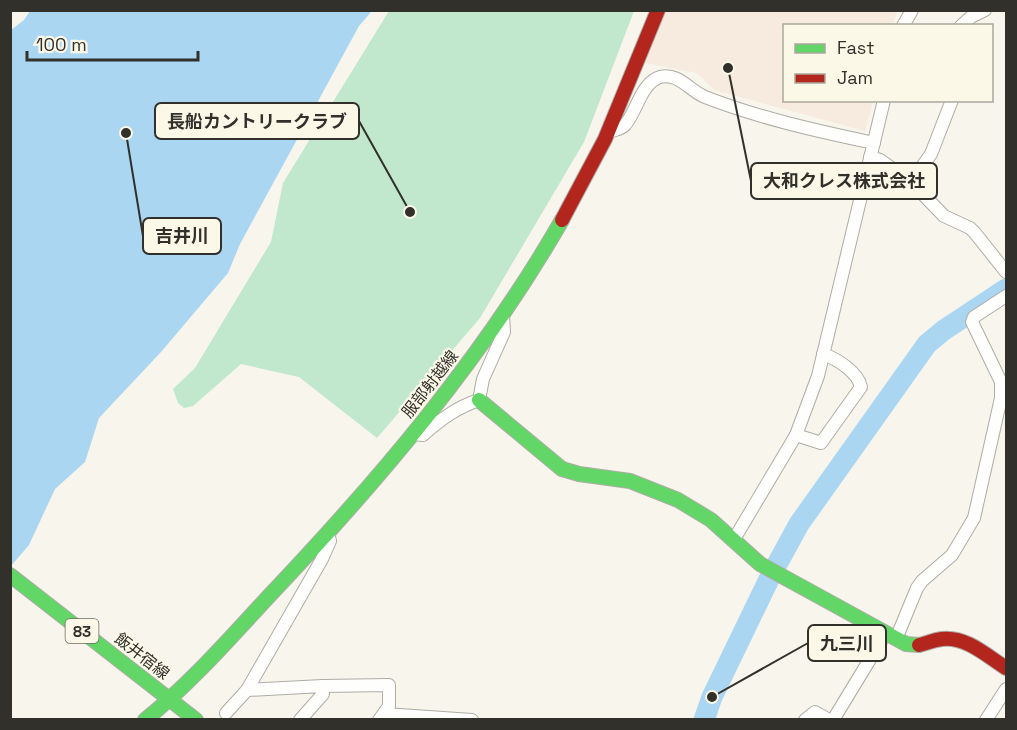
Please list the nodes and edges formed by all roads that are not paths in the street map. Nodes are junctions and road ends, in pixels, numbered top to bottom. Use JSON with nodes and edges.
{"nodes":[{"id":1,"x":658,"y":10,"type":"edge"},
{"id":2,"x":912,"y":10,"type":"edge"},
{"id":3,"x":985,"y":10,"type":"edge"},
{"id":4,"x":904,"y":24,"type":"edge"},
{"id":5,"x":963,"y":24,"type":"edge"},
{"id":6,"x":884,"y":102,"type":"edge"},
{"id":7,"x":951,"y":102,"type":"edge"},
{"id":8,"x":609,"y":132,"type":"junction"},
{"id":9,"x":874,"y":143,"type":"junction"},
{"id":10,"x":870,"y":157,"type":"junction"},
{"id":11,"x":911,"y":182,"type":"junction"},
{"id":12,"x":1006,"y":272,"type":"edge"},
{"id":13,"x":1006,"y":296,"type":"edge"},
{"id":14,"x":503,"y":315,"type":"junction"},
{"id":15,"x":823,"y":354,"type":"junction"},
{"id":16,"x":479,"y":400,"type":"junction"},
{"id":17,"x":412,"y":434,"type":"junction"},
{"id":18,"x":796,"y":435,"type":"junction"},
{"id":19,"x":328,"y":533,"type":"junction"},
{"id":20,"x":732,"y":541,"type":"junction"},
{"id":21,"x":10,"y":575,"type":"edge"},
{"id":22,"x":891,"y":636,"type":"junction"},
{"id":23,"x":1006,"y":668,"type":"edge"},
{"id":24,"x":323,"y":686,"type":"junction"},
{"id":25,"x":1006,"y":689,"type":"edge"},
{"id":26,"x":247,"y":690,"type":"junction"},
{"id":27,"x":171,"y":699,"type":"junction"},
{"id":28,"x":226,"y":713,"type":"dead end"},
{"id":29,"x":382,"y":717,"type":"edge"},
{"id":30,"x":453,"y":718,"type":"edge"},
{"id":31,"x":145,"y":720,"type":"edge"},
{"id":32,"x":196,"y":720,"type":"edge"},
{"id":33,"x":300,"y":720,"type":"edge"},
{"id":34,"x":472,"y":720,"type":"edge"},
{"id":35,"x":805,"y":720,"type":"edge"},
{"id":36,"x":831,"y":720,"type":"edge"},
{"id":37,"x":986,"y":720,"type":"edge"}],
"edges":[{"from":1,"to":8,"type":"main road","name":"服部射越線"},
{"from":2,"to":4,"type":"street"},
{"from":3,"to":5,"type":"street"},
{"from":6,"to":9,"type":"street"},
{"from":7,"to":11,"type":"street"},
{"from":8,"to":9,"type":"street"},
{"from":8,"to":14,"type":"main road","name":"服部射越線"},
{"from":9,"to":10,"type":"street"},
{"from":10,"to":11,"type":"street"},
{"from":10,"to":15,"type":"street"},
{"from":11,"to":12,"type":"street"},
{"from":13,"to":22,"type":"street"},
{"from":14,"to":16,"type":"street"},
{"from":14,"to":17,"type":"main road","name":"服部射越線"},
{"from":15,"to":18,"type":"street"},
{"from":15,"to":18,"type":"street"},
{"from":16,"to":17,"type":"street"},
{"from":16,"to":20,"type":"main road"},
{"from":17,"to":19,"type":"main road","name":"服部射越線"},
{"from":18,"to":20,"type":"street"},
{"from":19,"to":26,"type":"street"},
{"from":19,"to":27,"type":"main road","name":"服部射越線"},
{"from":20,"to":22,"type":"main road"},
{"from":21,"to":27,"type":"main road","name":"飯井宿線","number":"83"},
{"from":22,"to":23,"type":"main road"},
{"from":22,"to":36,"type":"street"},
{"from":24,"to":26,"type":"street"},
{"from":24,"to":29,"type":"street"},
{"from":24,"to":33,"type":"street"},
{"from":25,"to":37,"type":"street"},
{"from":26,"to":28,"type":"street"},
{"from":27,"to":31,"type":"main road","name":"服部射越線"},
{"from":27,"to":32,"type":"main road","name":"飯井宿線","number":"83"},
{"from":29,"to":30,"type":"street"},
{"from":30,"to":34,"type":"street"},
{"from":35,"to":36,"type":"street"}]}
